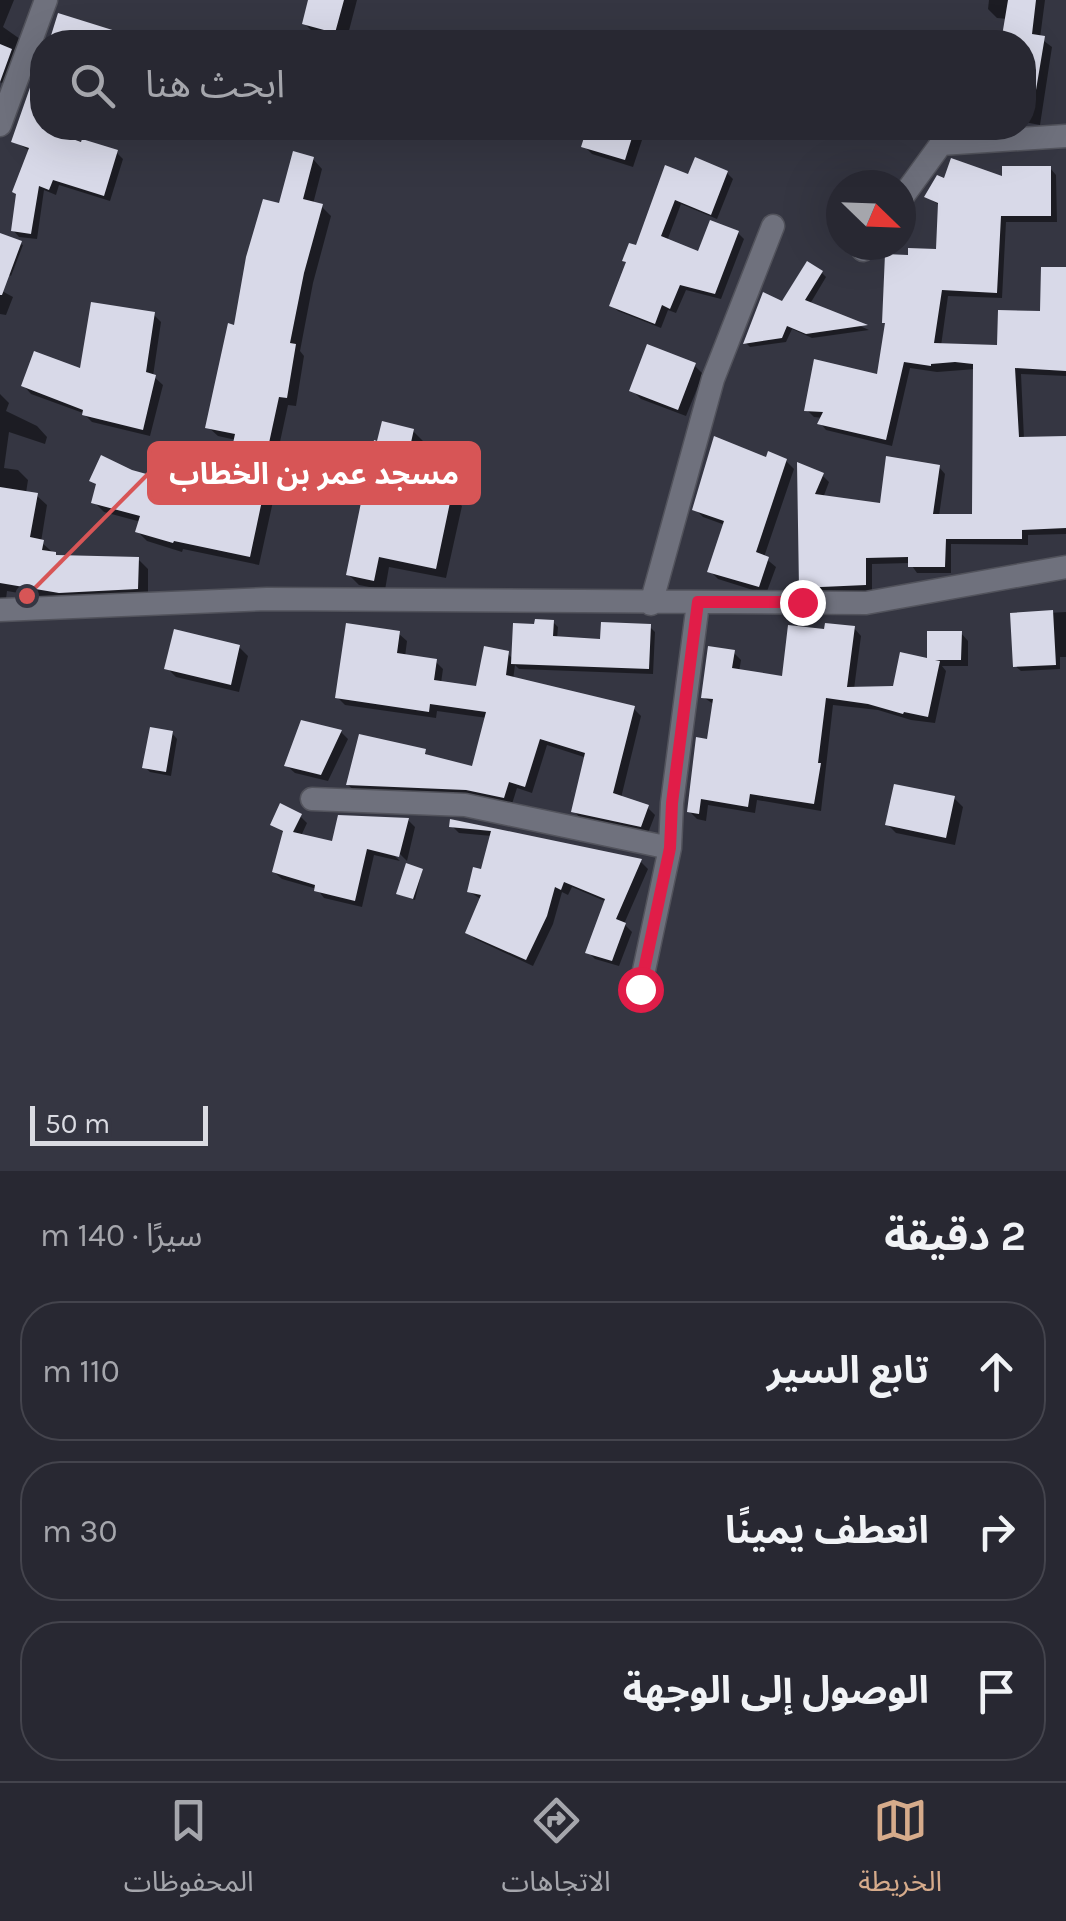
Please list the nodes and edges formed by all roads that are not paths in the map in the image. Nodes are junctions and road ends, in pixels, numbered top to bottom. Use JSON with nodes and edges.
{"nodes":[{"id":1,"x":46,"y":0,"type":"edge"},
{"id":2,"x":35,"y":30,"type":"edge"},
{"id":3,"x":30,"y":43,"type":"edge"},
{"id":4,"x":0,"y":125,"type":"edge"},
{"id":5,"x":1066,"y":136,"type":"edge"},
{"id":6,"x":1036,"y":138,"type":"edge"},
{"id":7,"x":1004,"y":140,"type":"edge"},
{"id":8,"x":916,"y":178,"type":"edge"},
{"id":9,"x":772,"y":226,"type":"dead end"},
{"id":10,"x":1066,"y":567,"type":"edge"},
{"id":11,"x":698,"y":602,"type":"junction"},
{"id":12,"x":651,"y":604,"type":"junction"},
{"id":13,"x":0,"y":610,"type":"edge"},
{"id":14,"x":312,"y":799,"type":"dead end"},
{"id":15,"x":670,"y":848,"type":"junction"},
{"id":16,"x":640,"y":989,"type":"dead end"}],
"edges":[{"from":1,"to":2,"type":"street"},
{"from":3,"to":4,"type":"street"},
{"from":5,"to":6,"type":"street"},
{"from":7,"to":8,"type":"street"},
{"from":9,"to":12,"type":"street"},
{"from":10,"to":11,"type":"street"},
{"from":11,"to":12,"type":"street"},
{"from":11,"to":15,"type":"street"},
{"from":12,"to":13,"type":"street"},
{"from":14,"to":15,"type":"street"},
{"from":15,"to":16,"type":"street"}]}
